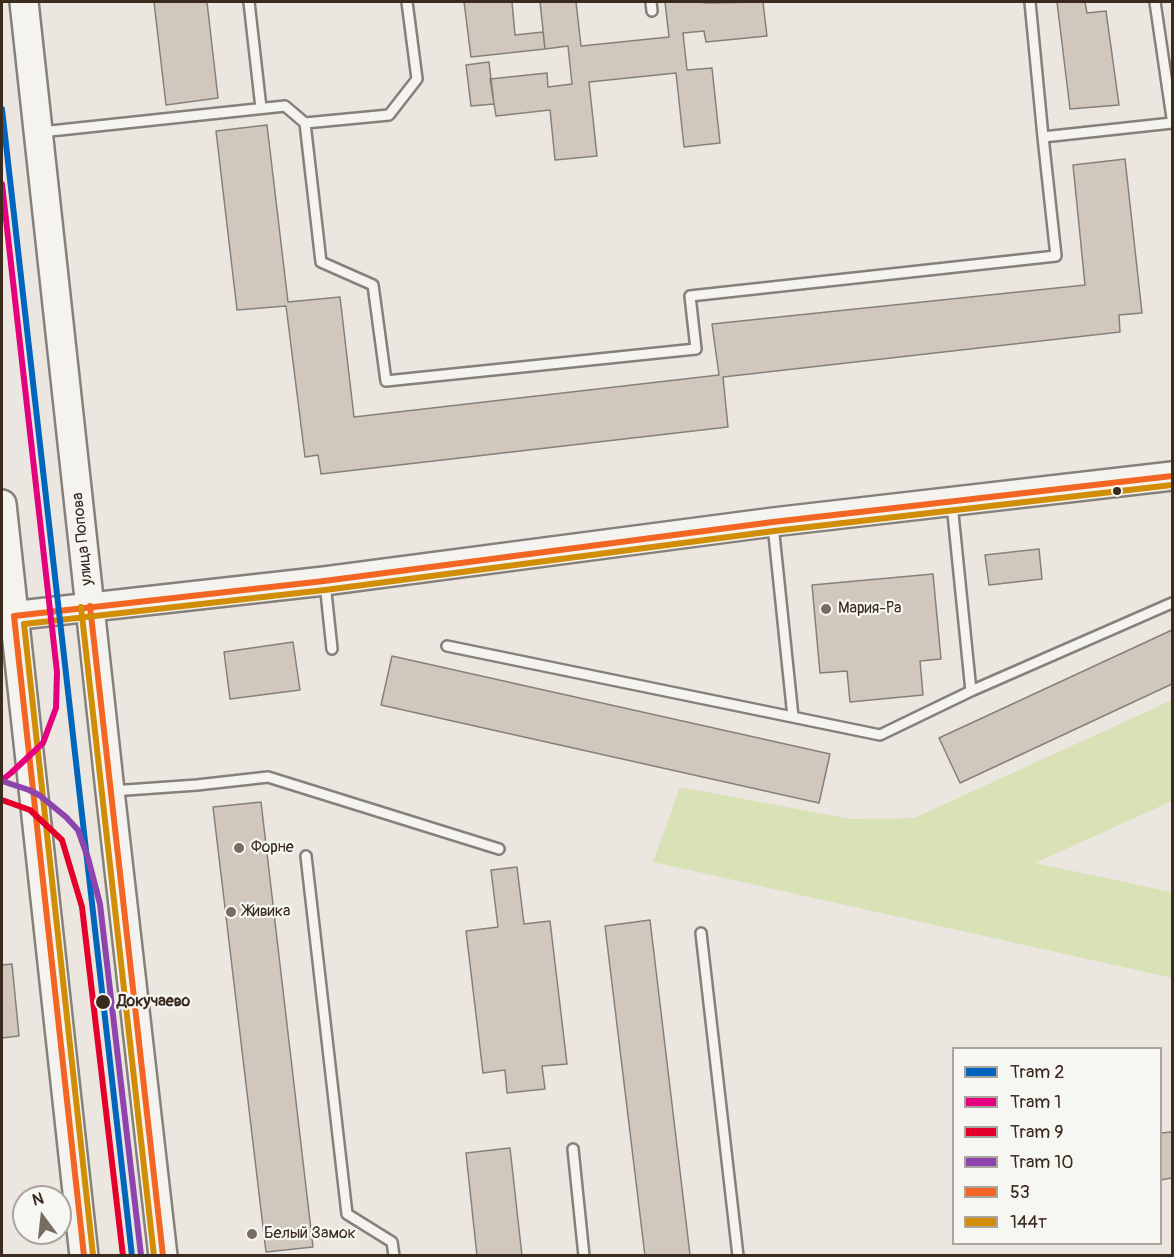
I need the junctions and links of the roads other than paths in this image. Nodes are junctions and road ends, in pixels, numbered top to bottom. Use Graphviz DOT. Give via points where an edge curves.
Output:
graph roads {
  1 [pos="24,2"];
  2 [pos="249,2"];
  3 [pos="407,2"];
  4 [pos="1030,2"];
  5 [pos="1155,2"];
  6 [pos="261,108"];
  7 [pos="1173,118"];
  8 [pos="305,123"];
  9 [pos="1173,123"];
  10 [pos="39,132"];
  11 [pos="1043,137"];
  12 [pos="1173,476"];
  13 [pos="952,502"];
  14 [pos="2,504"];
  15 [pos="773,522"];
  16 [pos="324,581"];
  17 [pos="1173,603"];
  18 [pos="90,606"];
  19 [pos="8,616"];
  20 [pos="447,646"];
  21 [pos="332,649"];
  22 [pos="971,691"];
  23 [pos="793,717"];
  24 [pos="110,791"];
  25 [pos="499,849"];
  26 [pos="306,856"];
  27 [pos="701,933"];
  28 [pos="573,1149"];
  29 [pos="84,1256"];
  30 [pos="163,1256"];
  31 [pos="394,1256"];
  32 [pos="584,1256"];
  33 [pos="738,1256"];
  1 -- 10 [label="main road, улица Попова"];
  2 -- 6 [label="lane"];
  3 -- 8 [label="lane" via="417,79 389,115"];
  4 -- 11 [label="lane"];
  5 -- 7 [label="lane"];
  6 -- 8 [label="lane" via="285,106"];
  6 -- 10 [label="lane"];
  8 -- 11 [label="lane" via="321,262 373,285 386,381 696,349 690,296 1056,256"];
  9 -- 11 [label="lane"];
  10 -- 18 [label="main road, улица Попова"];
  12 -- 13 [label="main road"];
  13 -- 15 [label="main road"];
  13 -- 22 [label="lane"];
  14 -- 19 [label="main road"];
  15 -- 16 [label="main road"];
  15 -- 23 [label="lane"];
  16 -- 18 [label="main road"];
  16 -- 21 [label="lane"];
  17 -- 22 [label="lane"];
  18 -- 19 [label="main road"];
  18 -- 24 [label="main road, улица Попова"];
  19 -- 29 [label="main road"];
  20 -- 23 [label="lane"];
  22 -- 23 [label="lane" via="880,735"];
  24 -- 25 [label="lane" via="268,777"];
  24 -- 30 [label="main road, улица Попова"];
  26 -- 31 [label="lane" via="347,1215 392,1242"];
  27 -- 33 [label="lane"];
  28 -- 32 [label="lane"];
}
